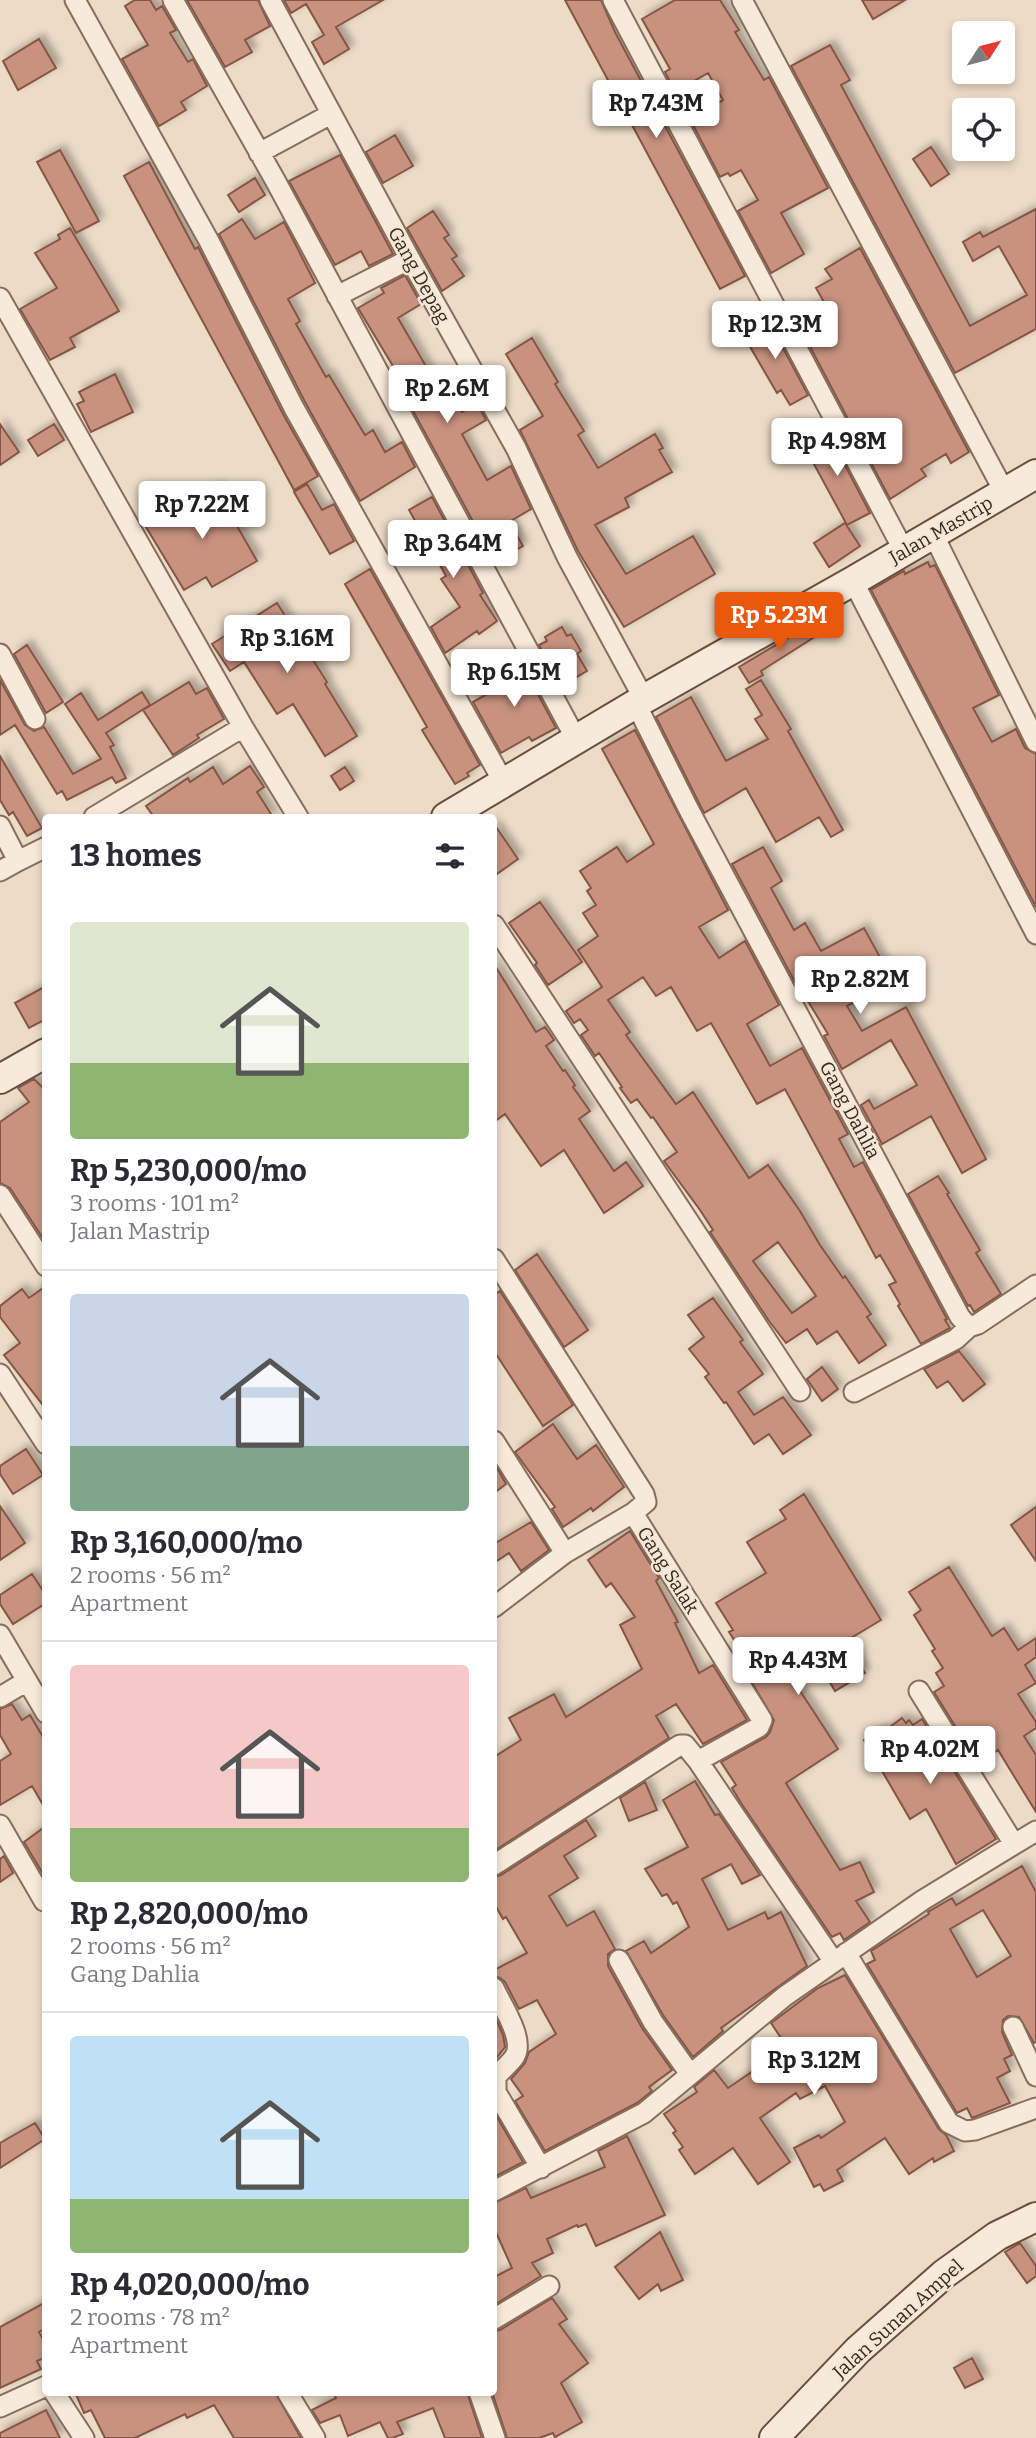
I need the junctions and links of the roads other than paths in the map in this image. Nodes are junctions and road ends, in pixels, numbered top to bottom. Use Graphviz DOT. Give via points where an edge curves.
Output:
graph roads {
  1 [pos="75,0"];
  2 [pos="173,0"];
  3 [pos="270,0"];
  4 [pos="612,0"];
  5 [pos="742,0"];
  6 [pos="331,114"];
  7 [pos="259,153"];
  8 [pos="410,259"];
  9 [pos="337,296"];
  10 [pos="0,298"];
  11 [pos="1036,474"];
  12 [pos="1004,493"];
  13 [pos="933,534"];
  14 [pos="904,551"];
  15 [pos="853,582"];
  16 [pos="0,654"];
  17 [pos="640,702"];
  18 [pos="35,719"];
  19 [pos="243,727"];
  20 [pos="576,739"];
  21 [pos="1036,741"];
  22 [pos="505,783"];
  23 [pos="99,814"];
  24 [pos="296,814"];
  25 [pos="451,814"];
  26 [pos="0,825"];
  27 [pos="42,849"];
  28 [pos="18,861"];
  29 [pos="0,872"];
  30 [pos="497,930"];
  31 [pos="1036,934"];
  32 [pos="42,1055"];
  33 [pos="0,1079"];
  34 [pos="0,1195"];
  35 [pos="42,1260"];
  36 [pos="497,1264"];
  37 [pos="1036,1285"];
  38 [pos="969,1327"];
  39 [pos="0,1374"];
  40 [pos="800,1391"];
  41 [pos="854,1392"];
  42 [pos="42,1438"];
  43 [pos="497,1446"];
  44 [pos="632,1513"];
  45 [pos="565,1553"];
  46 [pos="497,1604"];
  47 [pos="0,1635"];
  48 [pos="27,1681"];
  49 [pos="919,1691"];
  50 [pos="0,1697"];
  51 [pos="42,1706"];
  52 [pos="698,1761"];
  53 [pos="0,1825"];
  54 [pos="1036,1831"];
  55 [pos="1014,1844"];
  56 [pos="497,1863"];
  57 [pos="42,1898"];
  58 [pos="840,1957"];
  59 [pos="619,1960"];
  60 [pos="497,1994"];
  61 [pos="1013,2027"];
  62 [pos="690,2074"];
  63 [pos="497,2076"];
  64 [pos="1036,2076"];
  65 [pos="497,2094"];
  66 [pos="1036,2108"];
  67 [pos="541,2168"];
  68 [pos="497,2190"];
  69 [pos="1036,2217"];
  70 [pos="549,2286"];
  71 [pos="497,2317"];
  72 [pos="42,2388"];
  73 [pos="57,2396"];
  74 [pos="289,2396"];
  75 [pos="480,2396"];
  76 [pos="0,2407"];
  77 [pos="84,2438"];
  78 [pos="315,2438"];
  79 [pos="495,2438"];
  80 [pos="774,2438"];
  1 -- 22 [label="street" via="209,241 295,408"];
  2 -- 7 [label="street"];
  3 -- 6 [label="street, Gang Depag"];
  4 -- 14 [label="street"];
  5 -- 12 [label="street"];
  6 -- 7 [label="street"];
  6 -- 8 [label="street, Gang Depag"];
  7 -- 9 [label="street"];
  8 -- 9 [label="street"];
  8 -- 17 [label="street, Gang Depag" via="516,447"];
  9 -- 20 [label="street"];
  10 -- 19 [label="street"];
  11 -- 12 [label="main road, Jalan Mastrip"];
  12 -- 13 [label="main road, Jalan Mastrip"];
  13 -- 14 [label="main road, Jalan Mastrip"];
  13 -- 21 [label="street"];
  14 -- 15 [label="main road, Jalan Mastrip"];
  15 -- 17 [label="main road, Jalan Mastrip"];
  15 -- 31 [label="street"];
  16 -- 18 [label="street"];
  17 -- 20 [label="main road, Jalan Mastrip"];
  17 -- 38 [label="street, Gang Dahlia" via="690,810"];
  19 -- 23 [label="street"];
  19 -- 24 [label="street"];
  20 -- 22 [label="main road, Jalan Mastrip"];
  22 -- 25 [label="main road, Jalan Mastrip"];
  26 -- 28 [label="street"];
  27 -- 28 [label="street"];
  28 -- 29 [label="street"];
  30 -- 40 [label="street"];
  32 -- 33 [label="main road"];
  34 -- 35 [label="street"];
  36 -- 44 [label="street, Gang Salak" via="643,1494 646,1502"];
  37 -- 38 [label="street"];
  38 -- 41 [label="street" via="956,1339"];
  39 -- 42 [label="street"];
  43 -- 45 [label="street"];
  44 -- 45 [label="street"];
  44 -- 52 [label="street, Gang Salak" via="762,1720 759,1727"];
  45 -- 46 [label="street"];
  47 -- 48 [label="street"];
  48 -- 50 [label="street"];
  48 -- 51 [label="street"];
  49 -- 55 [label="street"];
  52 -- 56 [label="street" via="680,1745"];
  52 -- 58 [label="street"];
  53 -- 57 [label="street"];
  54 -- 55 [label="street"];
  55 -- 58 [label="street"];
  58 -- 62 [label="street"];
  58 -- 66 [label="street" via="949,2123 965,2131 975,2130"];
  59 -- 62 [label="street" via="653,2022"];
  60 -- 63 [label="street" via="514,2029 517,2049"];
  61 -- 64 [label="street"];
  62 -- 67 [label="street" via="644,2113"];
  65 -- 67 [label="street"];
  67 -- 68 [label="street"];
  69 -- 80 [label="main road, Jalan Sunan Ampel" via="997,2236 944,2274 858,2350"];
  70 -- 71 [label="street"];
  72 -- 76 [label="street"];
  73 -- 77 [label="street"];
  74 -- 78 [label="street"];
  75 -- 79 [label="street"];
}
